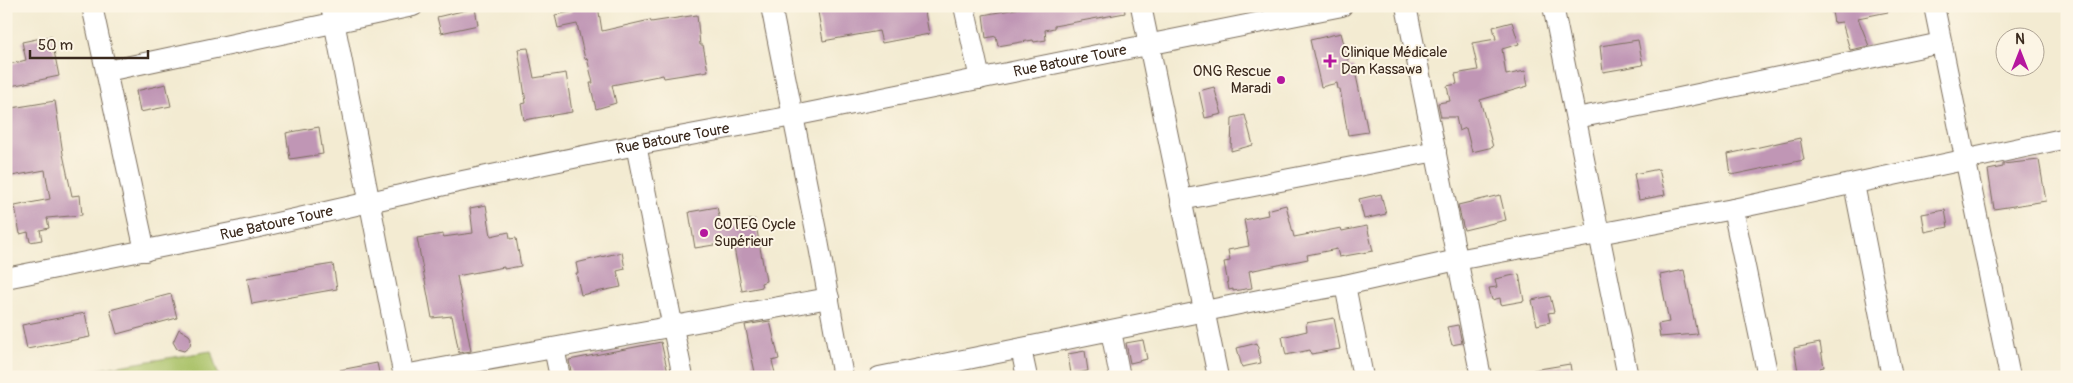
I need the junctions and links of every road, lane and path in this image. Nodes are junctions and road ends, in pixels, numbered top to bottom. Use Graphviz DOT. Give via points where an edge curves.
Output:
graph roads {
  1 [pos="92,6"];
  2 [pos="413,6"];
  3 [pos="770,6"];
  4 [pos="964,6"];
  5 [pos="1141,6"];
  6 [pos="1342,6"];
  7 [pos="1406,6"];
  8 [pos="1553,6"];
  9 [pos="1934,6"];
  10 [pos="333,15"];
  11 [pos="1941,43"];
  12 [pos="1148,45"];
  13 [pos="107,71"];
  14 [pos="980,79"];
  15 [pos="793,116"];
  16 [pos="1576,118"];
  17 [pos="2067,138"];
  18 [pos="636,145"];
  19 [pos="1436,151"];
  20 [pos="1966,161"];
  21 [pos="1854,184"];
  22 [pos="1181,200"];
  23 [pos="370,202"];
  24 [pos="1733,209"];
  25 [pos="1599,233"];
  26 [pos="145,251"];
  27 [pos="1457,260"];
  28 [pos="6,278"];
  29 [pos="1345,285"];
  30 [pos="829,298"];
  31 [pos="1204,313"];
  32 [pos="673,326"];
  33 [pos="1111,331"];
  34 [pos="554,348"];
  35 [pos="1021,349"];
  36 [pos="931,372"];
  37 [pos="404,376"];
  38 [pos="560,377"];
  39 [pos="683,377"];
  40 [pos="843,377"];
  41 [pos="879,377"];
  42 [pos="1027,377"];
  43 [pos="1120,377"];
  44 [pos="1218,377"];
  45 [pos="1363,377"];
  46 [pos="1481,377"];
  47 [pos="1628,377"];
  48 [pos="1768,377"];
  49 [pos="1892,377"];
  50 [pos="2010,377"];
  1 -- 13 [label="street"];
  2 -- 10 [label="street"];
  3 -- 15 [label="street"];
  4 -- 14 [label="street"];
  5 -- 12 [label="street"];
  6 -- 12 [label="street, Rue Batoure Toure"];
  7 -- 19 [label="street"];
  8 -- 16 [label="street"];
  9 -- 11 [label="street"];
  10 -- 13 [label="street"];
  10 -- 23 [label="street"];
  11 -- 16 [label="street"];
  11 -- 20 [label="street"];
  12 -- 14 [label="street, Rue Batoure Toure"];
  12 -- 22 [label="street"];
  13 -- 26 [label="street"];
  14 -- 15 [label="street, Rue Batoure Toure"];
  15 -- 18 [label="street, Rue Batoure Toure"];
  15 -- 30 [label="street"];
  16 -- 25 [label="street"];
  17 -- 20 [label="street"];
  18 -- 23 [label="street, Rue Batoure Toure"];
  18 -- 32 [label="street"];
  19 -- 22 [label="street"];
  19 -- 27 [label="street"];
  20 -- 21 [label="street"];
  20 -- 50 [label="street"];
  21 -- 24 [label="street"];
  21 -- 49 [label="street"];
  22 -- 31 [label="street"];
  23 -- 26 [label="street, Rue Batoure Toure"];
  23 -- 37 [label="street"];
  24 -- 25 [label="street"];
  24 -- 48 [label="street"];
  25 -- 27 [label="street"];
  25 -- 47 [label="street"];
  26 -- 28 [label="street, Rue Batoure Toure"];
  27 -- 29 [label="street"];
  27 -- 46 [label="street"];
  29 -- 31 [label="street"];
  29 -- 45 [label="street"];
  30 -- 32 [label="street"];
  30 -- 40 [label="street"];
  31 -- 33 [label="street"];
  31 -- 44 [label="street"];
  32 -- 34 [label="street"];
  32 -- 39 [label="street"];
  33 -- 35 [label="street"];
  33 -- 43 [label="street"];
  34 -- 37 [label="street"];
  34 -- 38 [label="street"];
  35 -- 36 [label="street"];
  35 -- 42 [label="street"];
  36 -- 41 [label="street"];
}
